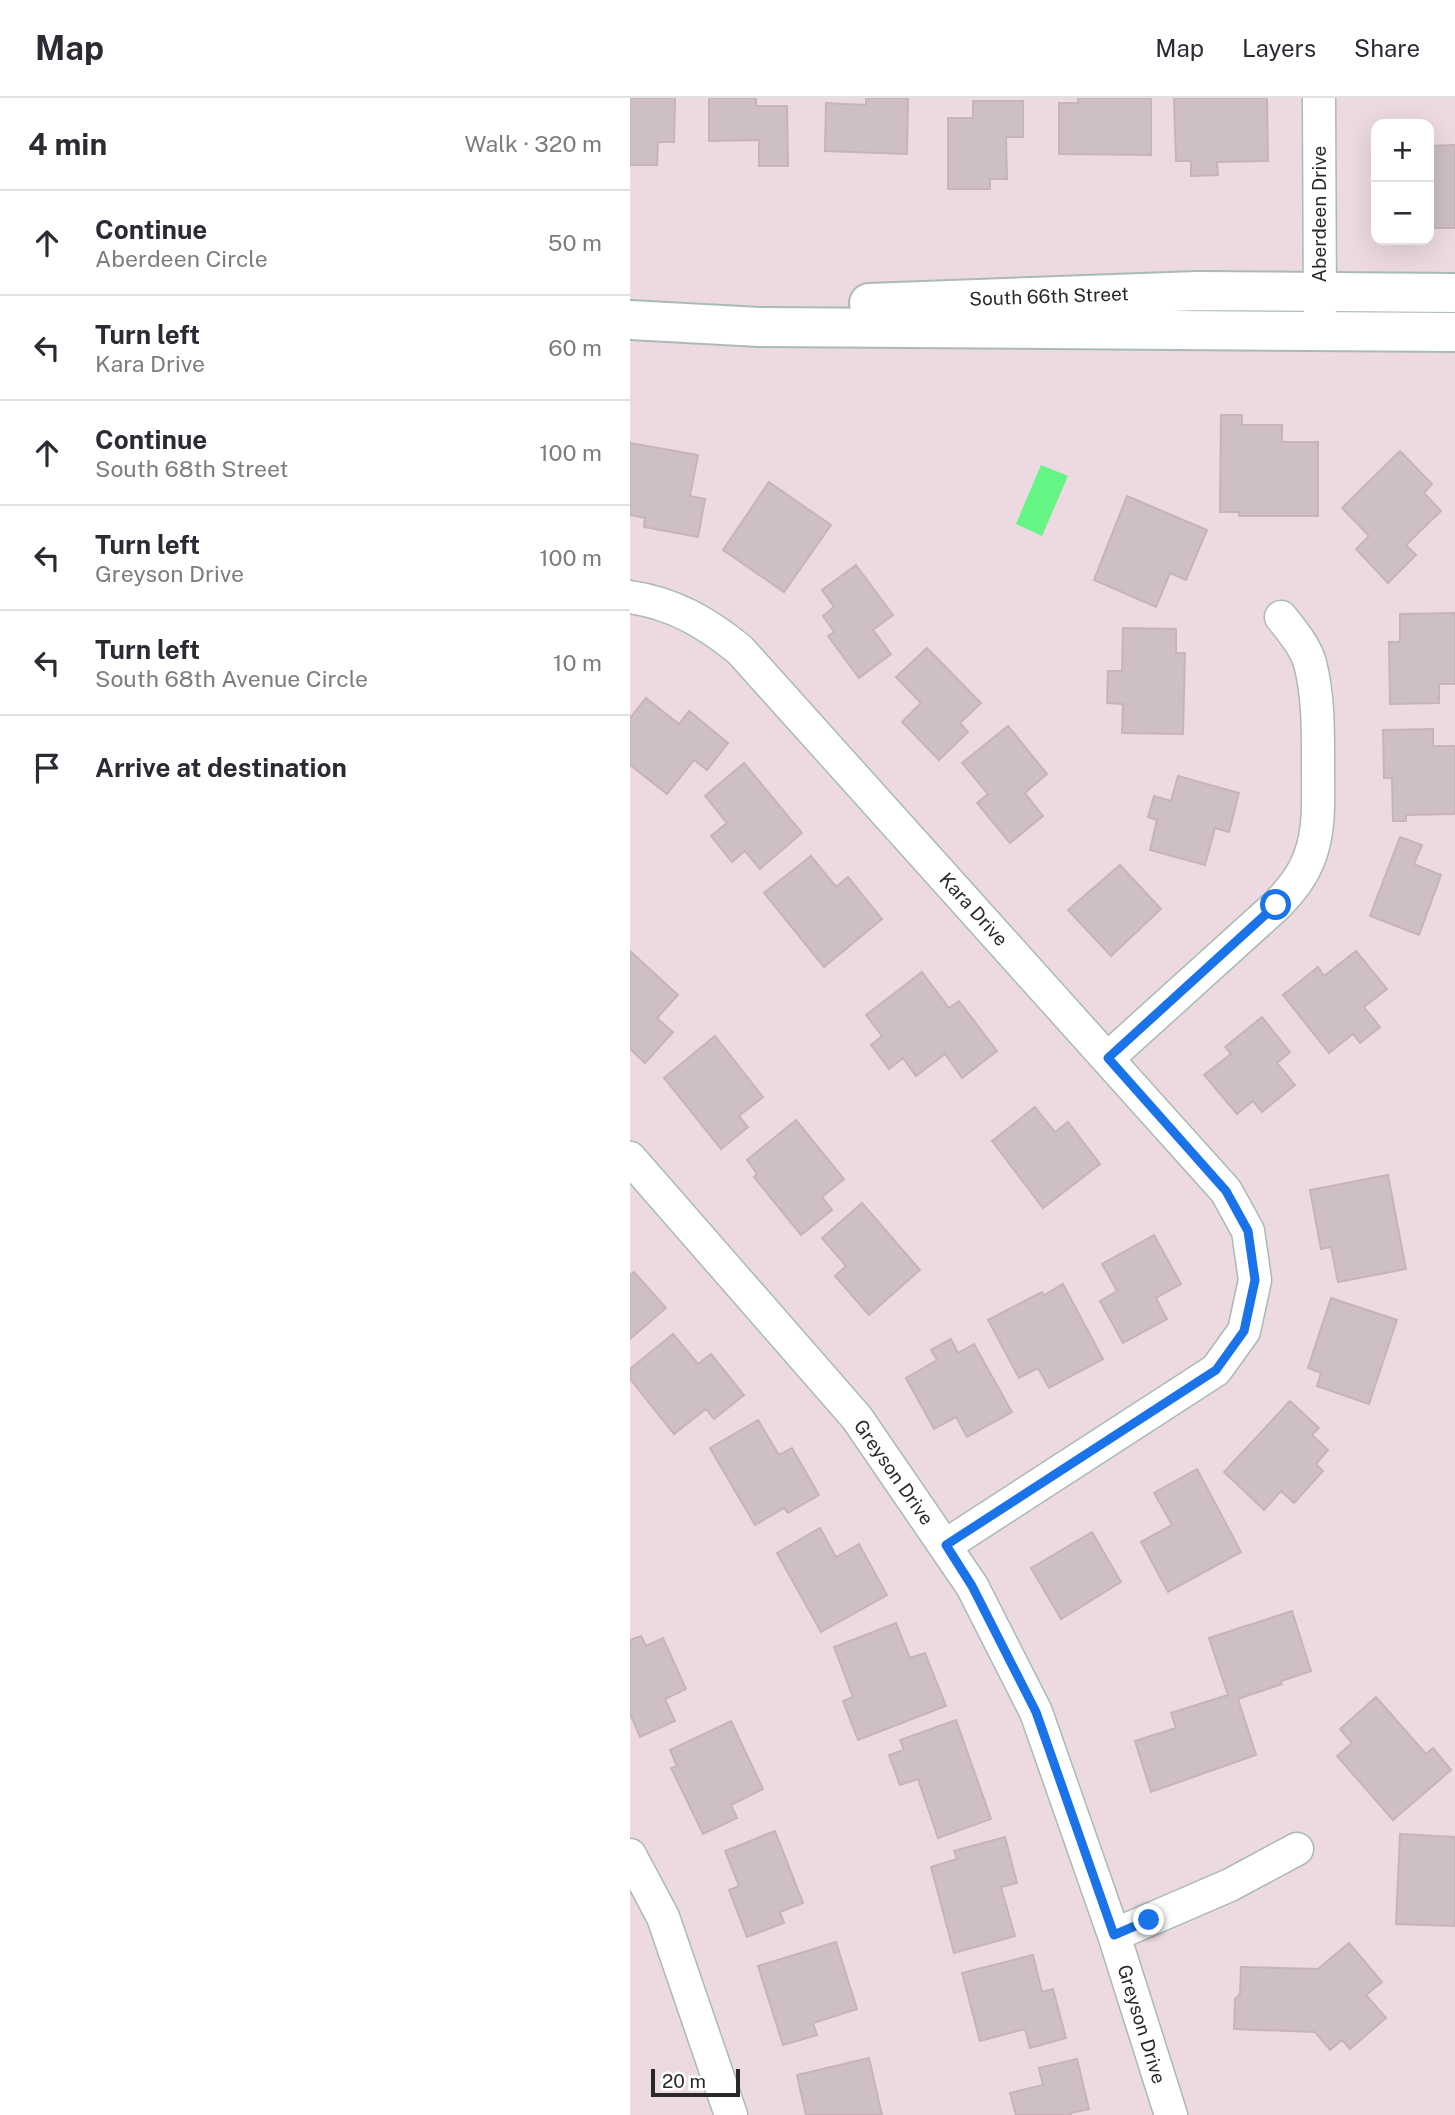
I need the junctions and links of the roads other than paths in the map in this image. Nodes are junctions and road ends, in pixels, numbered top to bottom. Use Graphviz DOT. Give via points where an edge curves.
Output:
graph roads {
  1 [pos="1320,98"];
  2 [pos="1320,292"];
  3 [pos="1455,293"];
  4 [pos="637,320"];
  5 [pos="1321,331"];
  6 [pos="1455,331"];
  7 [pos="630,597"];
  8 [pos="1282,617"];
  9 [pos="1108,1058"];
  10 [pos="630,1158"];
  11 [pos="946,1545"];
  12 [pos="1297,1849"];
  13 [pos="630,1855"];
  14 [pos="1114,1935"];
  15 [pos="731,2115"];
  16 [pos="1171,2115"];
  1 -- 2 [label="street, Aberdeen Drive"];
  2 -- 3 [label="street, South 66th Street"];
  2 -- 4 [label="street, South 66th Street" via="1001,297"];
  2 -- 5 [label="street, Aberdeen Drive"];
  4 -- 5 [label="street, South 66th Street" via="759,327"];
  5 -- 6 [label="street, South 66th Street"];
  7 -- 9 [label="street, Kara Drive" via="689,615 740,650"];
  8 -- 9 [label="street" via="1309,661 1318,707 1317,836 1310,859 1298,883 1276,905"];
  9 -- 11 [label="street, Kara Drive" via="1226,1191 1248,1231 1255,1280 1244,1331 1216,1370"];
  10 -- 11 [label="street, Greyson Drive" via="857,1418"];
  11 -- 14 [label="street, Greyson Drive" via="1036,1712"];
  12 -- 14 [label="street" via="1230,1885"];
  13 -- 15 [label="street" via="663,1917"];
  14 -- 16 [label="street, Greyson Drive"];
}
